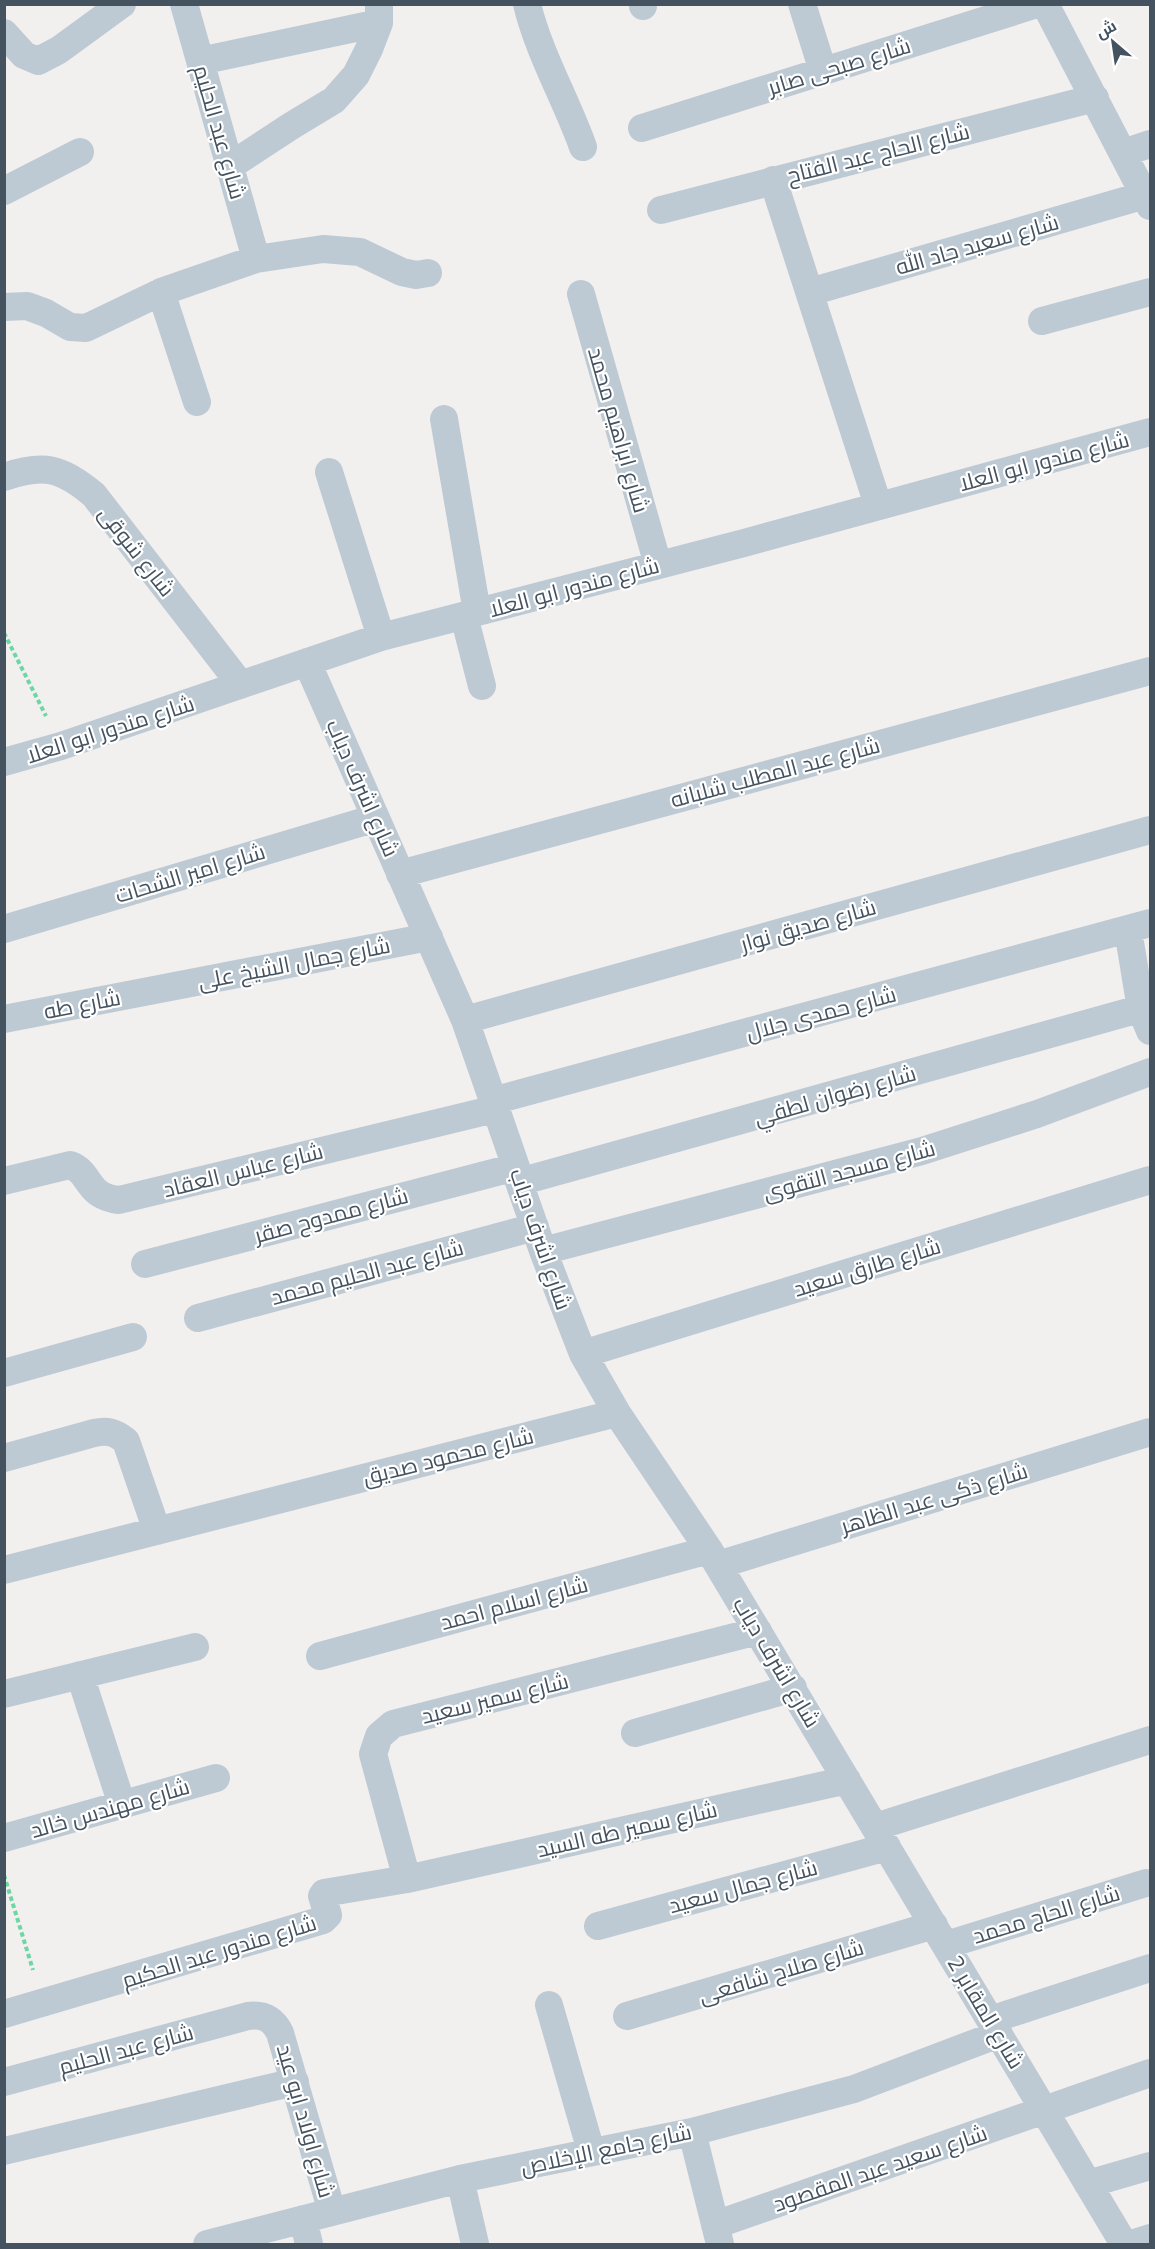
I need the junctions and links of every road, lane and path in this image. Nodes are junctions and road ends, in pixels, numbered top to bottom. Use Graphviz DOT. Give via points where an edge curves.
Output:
graph roads {
  1 [pos="122,4"];
  2 [pos="184,4"];
  3 [pos="527,4"];
  4 [pos="802,4"];
  5 [pos="1037,4"];
  6 [pos="1045,4"];
  7 [pos="379,14"];
  8 [pos="4,33"];
  9 [pos="200,61"];
  10 [pos="823,71"];
  11 [pos="1095,98"];
  12 [pos="642,128"];
  13 [pos="1150,144"];
  14 [pos="583,147"];
  15 [pos="80,152"];
  16 [pos="1123,153"];
  17 [pos="230,166"];
  18 [pos="773,180"];
  19 [pos="4,192"];
  20 [pos="1148,201"];
  21 [pos="661,210"];
  22 [pos="256,259"];
  23 [pos="428,273"];
  24 [pos="161,292"];
  25 [pos="810,292"];
  26 [pos="1150,292"];
  27 [pos="581,294"];
  28 [pos="4,307"];
  29 [pos="1042,321"];
  30 [pos="197,402"];
  31 [pos="444,419"];
  32 [pos="1150,432"];
  33 [pos="329,472"];
  34 [pos="4,477"];
  35 [pos="878,506"];
  36 [pos="658,565"];
  37 [pos="470,614"];
  38 [pos="4,633"];
  39 [pos="381,637"];
  40 [pos="307,662"];
  41 [pos="1150,671"];
  42 [pos="241,685"];
  43 [pos="482,686"];
  44 [pos="61,746"];
  45 [pos="4,762"];
  46 [pos="376,818"];
  47 [pos="1150,830"];
  48 [pos="400,873"];
  49 [pos="1139,927"];
  50 [pos="4,928"];
  51 [pos="429,937"];
  52 [pos="159,989"];
  53 [pos="1147,1015"];
  54 [pos="4,1019"];
  55 [pos="465,1020"];
  56 [pos="1150,1072"];
  57 [pos="494,1105"];
  58 [pos="518,1175"];
  59 [pos="1150,1180"];
  60 [pos="4,1181"];
  61 [pos="539,1239"];
  62 [pos="145,1264"];
  63 [pos="198,1318"];
  64 [pos="133,1336"];
  65 [pos="583,1354"];
  66 [pos="4,1373"];
  67 [pos="617,1413"];
  68 [pos="1150,1432"];
  69 [pos="4,1458"];
  70 [pos="157,1531"];
  71 [pos="714,1557"];
  72 [pos="4,1570"];
  73 [pos="758,1631"];
  74 [pos="195,1647"];
  75 [pos="320,1656"];
  76 [pos="80,1676"];
  77 [pos="793,1688"];
  78 [pos="4,1694"];
  79 [pos="635,1732"];
  80 [pos="1150,1740"];
  81 [pos="216,1778"];
  82 [pos="847,1780"];
  83 [pos="122,1805"];
  84 [pos="881,1837"];
  85 [pos="4,1838"];
  86 [pos="407,1879"];
  87 [pos="1146,1883"];
  88 [pos="598,1926"];
  89 [pos="940,1935"];
  90 [pos="1150,1968"];
  91 [pos="549,2005"];
  92 [pos="4,2014"];
  93 [pos="249,2016"];
  94 [pos="627,2016"];
  95 [pos="995,2027"];
  96 [pos="1150,2073"];
  97 [pos="4,2082"];
  98 [pos="295,2082"];
  99 [pos="1044,2110"];
  100 [pos="692,2132"];
  101 [pos="4,2151"];
  102 [pos="591,2151"];
  103 [pos="1150,2166"];
  104 [pos="460,2179"];
  105 [pos="1088,2184"];
  106 [pos="332,2212"];
  107 [pos="306,2232"];
  108 [pos="718,2235"];
  109 [pos="1150,2238"];
  110 [pos="207,2244"];
  111 [pos="475,2244"];
  112 [pos="1124,2244"];
  113 [pos="1131,2244"];
  1 -- 8 [label="street" via="59,51 38,61 24,55"];
  2 -- 9 [label="street, شارع عبد الحليم"];
  3 -- 14 [label="street" via="532,25"];
  4 -- 10 [label="street"];
  5 -- 10 [label="street, شارع صبحى صابر"];
  6 -- 11 [label="street"];
  7 -- 9 [label="street"];
  7 -- 17 [label="street" via="356,75 334,100"];
  9 -- 17 [label="street, شارع عبد الحليم"];
  10 -- 12 [label="street, شارع صبحى صابر"];
  11 -- 16 [label="street"];
  11 -- 18 [label="street, شارع الحاج عبد الفتاح"];
  13 -- 16 [label="street"];
  15 -- 19 [label="street"];
  16 -- 20 [label="street"];
  17 -- 22 [label="street, شارع عبد الحليم"];
  18 -- 21 [label="street, شارع الحاج عبد الفتاح"];
  18 -- 25 [label="street"];
  20 -- 25 [label="street, شارع سعيد جاد الله"];
  22 -- 23 [label="street" via="342,250 360,252 402,272"];
  22 -- 24 [label="street"];
  24 -- 28 [label="street" via="86,328 70,327 27,306"];
  24 -- 30 [label="street"];
  25 -- 35 [label="street"];
  26 -- 29 [label="street"];
  27 -- 36 [label="street, شارع ابراهيم محمد"];
  31 -- 37 [label="street"];
  32 -- 35 [label="street, شارع مندور ابو العلا"];
  33 -- 39 [label="street"];
  34 -- 42 [label="street, شارع شوقى" via="27,469 52,470 75,479 94,495"];
  35 -- 36 [label="street, شارع مندور ابو العلا"];
  36 -- 37 [label="street, شارع مندور ابو العلا"];
  37 -- 39 [label="street, شارع مندور ابو العلا"];
  37 -- 43 [label="street"];
  38 -- 44 [label="path"];
  39 -- 40 [label="street, شارع مندور ابو العلا"];
  40 -- 42 [label="street, شارع مندور ابو العلا"];
  40 -- 46 [label="street, شارع اشرف دياب"];
  41 -- 48 [label="street, شارع عبد المطلب شلبانه"];
  42 -- 44 [label="street, شارع مندور ابو العلا"];
  44 -- 45 [label="street, شارع مندور ابو العلا"];
  46 -- 48 [label="street, شارع اشرف دياب"];
  46 -- 50 [label="street, شارع امير الشحات"];
  47 -- 55 [label="street, شارع صديق نوار"];
  48 -- 51 [label="street, شارع اشرف دياب"];
  49 -- 53 [label="street"];
  49 -- 57 [label="street, شارع حمدى جلال"];
  51 -- 52 [label="street, شارع جمال الشيخ على"];
  51 -- 55 [label="street, شارع اشرف دياب"];
  52 -- 54 [label="street, شارع طه"];
  53 -- 58 [label="street, شارع رضوان لطفي"];
  55 -- 57 [label="street, شارع اشرف دياب"];
  56 -- 61 [label="street, شارع مسجد التقوى" via="922,1151"];
  57 -- 58 [label="street, شارع اشرف دياب"];
  57 -- 60 [label="street, شارع عباس العقاد" via="119,1200 106,1199 79,1169 70,1165"];
  58 -- 61 [label="street, شارع اشرف دياب"];
  58 -- 62 [label="street, شارع ممدوح صقر"];
  59 -- 65 [label="street, شارع طارق سعيد"];
  61 -- 63 [label="street, شارع عبد الحليم محمد"];
  61 -- 65 [label="street, شارع اشرف دياب"];
  64 -- 66 [label="street"];
  65 -- 67 [label="street, شارع اشرف دياب"];
  67 -- 70 [label="street, شارع محمود صديق"];
  67 -- 71 [label="street, شارع اشرف دياب"];
  68 -- 71 [label="street, شارع ذكى عبد الظاهر"];
  69 -- 70 [label="street" via="94,1433 117,1434 126,1441"];
  70 -- 72 [label="street, شارع محمود صديق"];
  71 -- 73 [label="street, شارع اشرف دياب"];
  71 -- 75 [label="street, شارع اسلام احمد"];
  73 -- 77 [label="street, شارع اشرف دياب"];
  73 -- 86 [label="street, شارع سمير سعيد" via="393,1724 379,1736 374,1754"];
  74 -- 76 [label="street"];
  76 -- 78 [label="street"];
  76 -- 83 [label="street"];
  77 -- 79 [label="street"];
  77 -- 82 [label="street, شارع اشرف دياب"];
  80 -- 84 [label="street, شارع جمال سعيد"];
  81 -- 83 [label="street, شارع مهندس خالد"];
  82 -- 84 [label="street, شارع المقابر 2"];
  82 -- 86 [label="street, شارع سمير طه السيد"];
  83 -- 85 [label="street, شارع مهندس خالد"];
  84 -- 88 [label="street, شارع جمال سعيد"];
  84 -- 89 [label="street, شارع المقابر 2"];
  86 -- 92 [label="street, شارع مندور عبد الحكيم" via="324,1893 328,1915 323,1920"];
  87 -- 89 [label="street, شارع الحاج محمد"];
  89 -- 94 [label="street, شارع صلاح شافعى"];
  89 -- 95 [label="street, شارع المقابر 2"];
  90 -- 95 [label="street, شارع جامع الإخلاص"];
  91 -- 102 [label="street"];
  93 -- 97 [label="street, شارع عبد الحليم"];
  93 -- 98 [label="street, شارع اولاد ابو عيد" via="258,2015 276,2024"];
  95 -- 99 [label="street, شارع المقابر 2"];
  95 -- 100 [label="street, شارع جامع الإخلاص" via="854,2089"];
  96 -- 99 [label="street, شارع سعيد عبد المقصود"];
  98 -- 101 [label="street"];
  98 -- 106 [label="street, شارع اولاد ابو عيد"];
  99 -- 105 [label="street, شارع المقابر 2"];
  99 -- 108 [label="street, شارع سعيد عبد المقصود"];
  100 -- 102 [label="street, شارع جامع الإخلاص"];
  100 -- 108 [label="street"];
  102 -- 104 [label="street, شارع جامع الإخلاص"];
  103 -- 105 [label="street"];
  104 -- 106 [label="street, شارع جامع الإخلاص"];
  104 -- 111 [label="street"];
  105 -- 112 [label="street, شارع المقابر 2"];
  106 -- 107 [label="street, شارع جامع الإخلاص"];
  107 -- 110 [label="street, شارع جامع الإخلاص"];
  109 -- 113 [label="street"];
}
